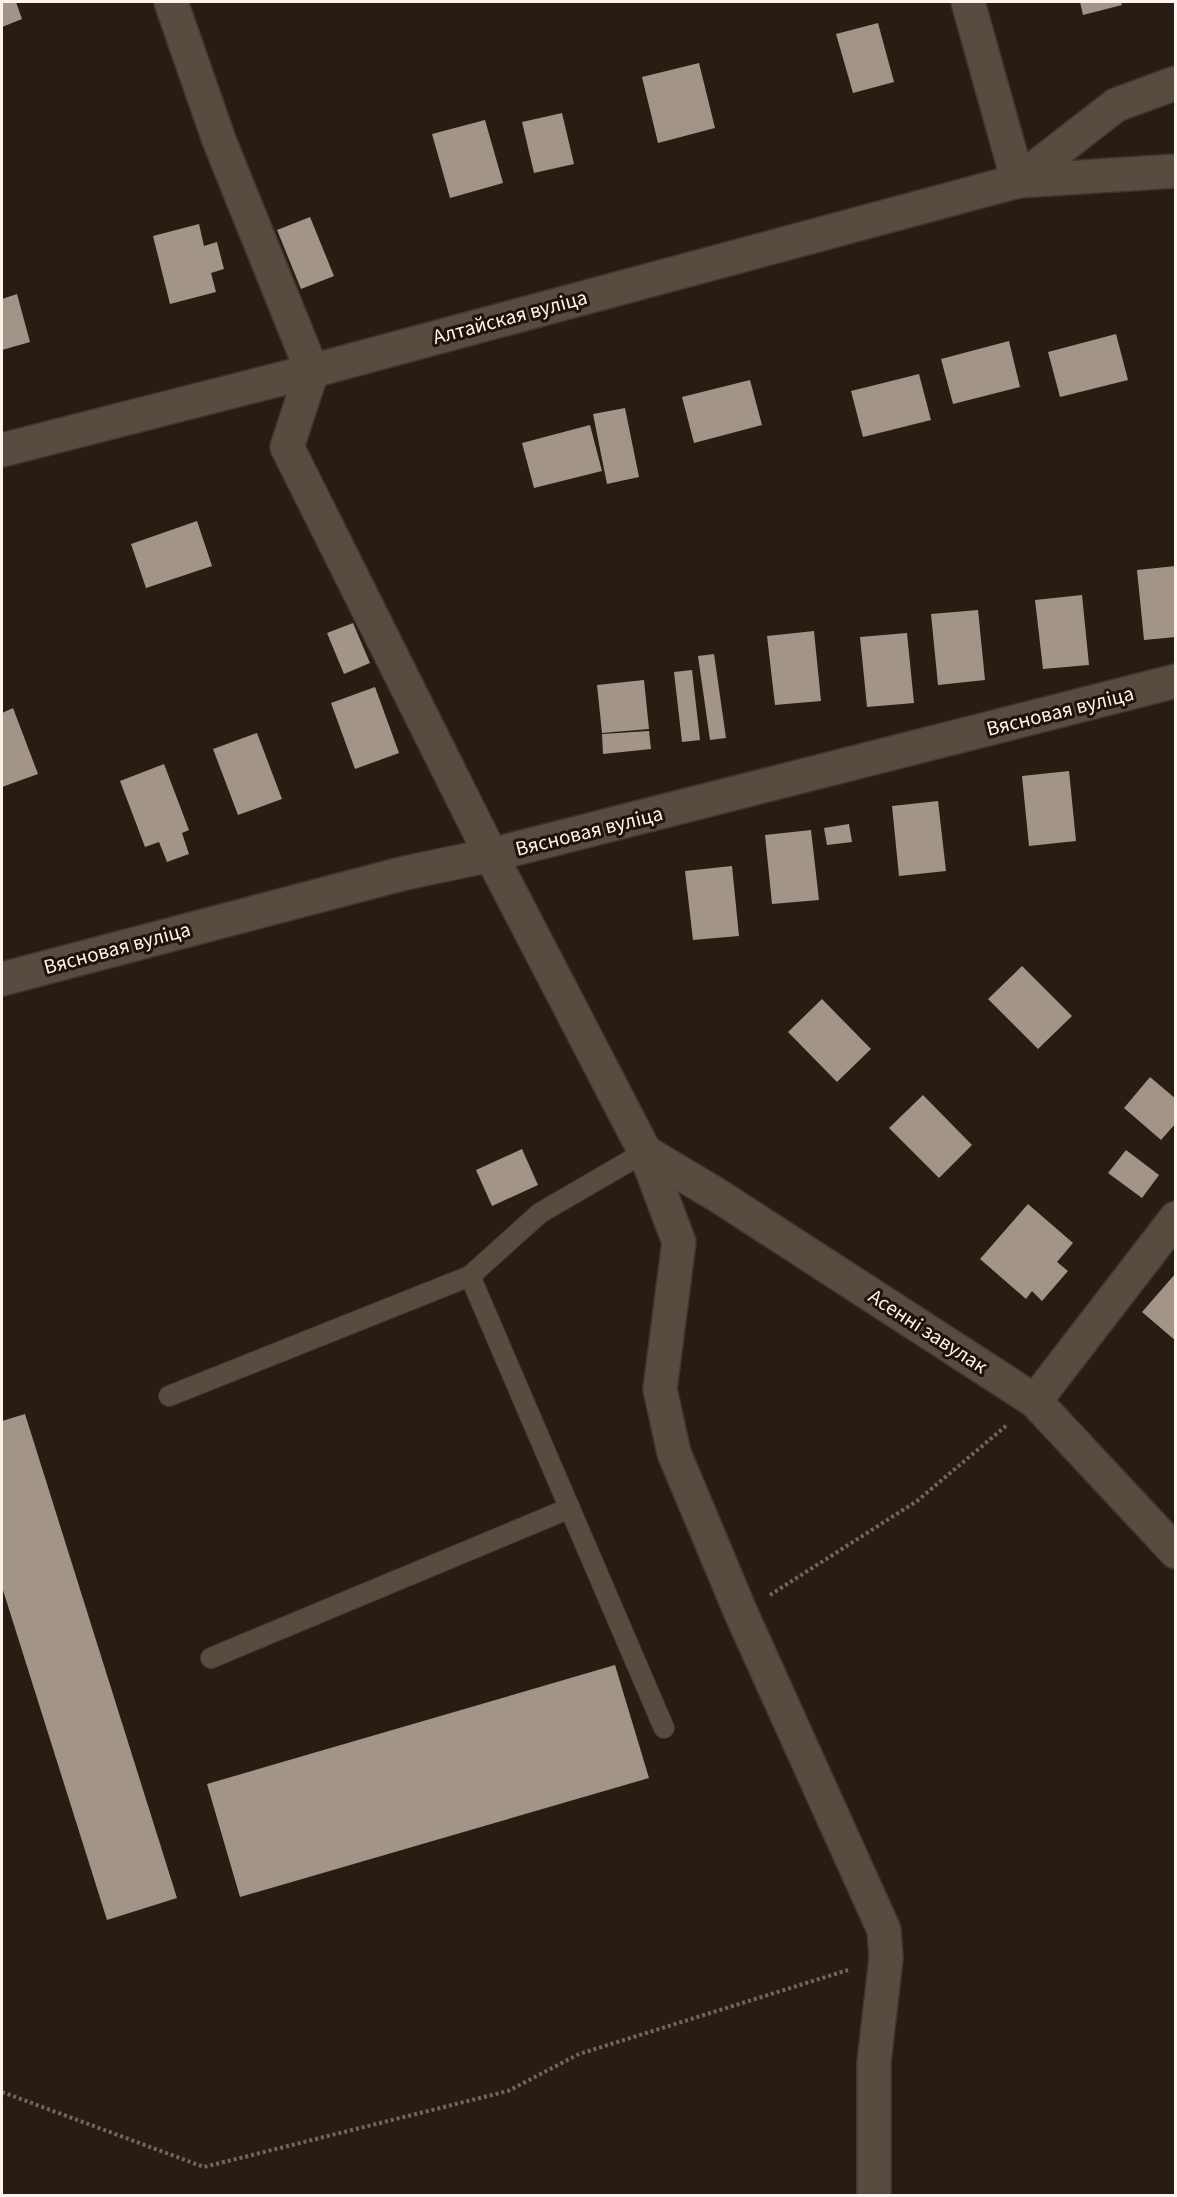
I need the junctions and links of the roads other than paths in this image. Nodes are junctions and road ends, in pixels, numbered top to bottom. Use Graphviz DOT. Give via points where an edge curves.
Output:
graph roads {
  1 [pos="171,2"];
  2 [pos="968,2"];
  3 [pos="1176,83"];
  4 [pos="1176,171"];
  5 [pos="1018,181"];
  6 [pos="312,370"];
  7 [pos="2,450"];
  8 [pos="1176,681"];
  9 [pos="491,855"];
  10 [pos="2,979"];
  11 [pos="645,1152"];
  12 [pos="1176,1218"];
  13 [pos="470,1276"];
  14 [pos="169,1396"];
  15 [pos="1035,1401"];
  16 [pos="570,1508"];
  17 [pos="1176,1552"];
  18 [pos="211,1658"];
  19 [pos="664,1728"];
  20 [pos="874,2196"];
  1 -- 6 [label="street" via="219,140"];
  2 -- 5 [label="street"];
  3 -- 5 [label="street, Алтайская вуліца" via="1116,105"];
  4 -- 5 [label="street, Алтайская вуліца"];
  5 -- 6 [label="street, Алтайская вуліца"];
  6 -- 7 [label="street, Алтайская вуліца"];
  6 -- 9 [label="street" via="287,447"];
  8 -- 9 [label="street, Вясновая вуліца"];
  9 -- 10 [label="street, Вясновая вуліца" via="405,873"];
  9 -- 11 [label="street"];
  11 -- 13 [label="lane" via="540,1213"];
  11 -- 15 [label="street, Асенні завулак"];
  11 -- 20 [label="street" via="679,1242 660,1389 674,1453 741,1613 884,1930 886,1958 874,2062"];
  12 -- 15 [label="street"];
  13 -- 14 [label="lane"];
  13 -- 16 [label="lane"];
  15 -- 17 [label="street, Асенні завулак"];
  16 -- 18 [label="lane"];
  16 -- 19 [label="lane"];
}
